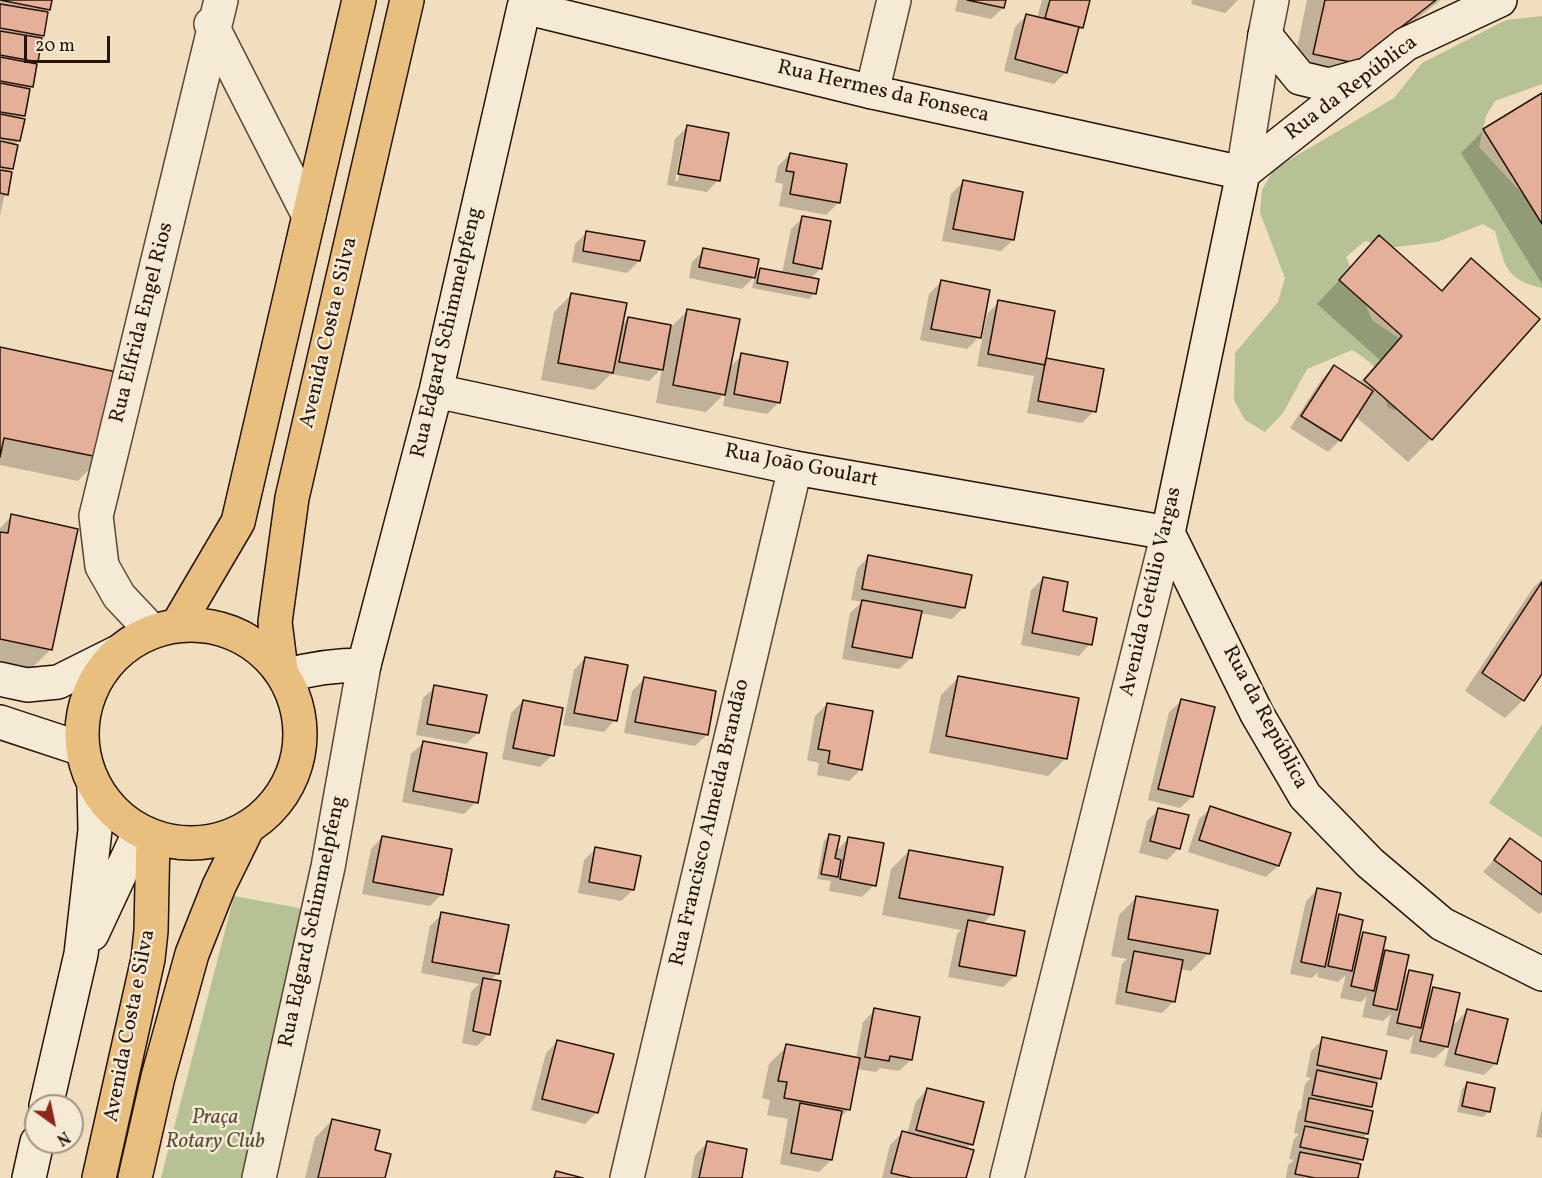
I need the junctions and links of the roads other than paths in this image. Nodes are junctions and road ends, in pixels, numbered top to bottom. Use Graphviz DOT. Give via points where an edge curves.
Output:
graph roads {
  1 [pos="201,0"];
  2 [pos="221,0"];
  3 [pos="359,0"];
  4 [pos="407,0"];
  5 [pos="894,0"];
  6 [pos="1272,0"];
  7 [pos="1500,0"];
  8 [pos="525,3"];
  9 [pos="214,32"];
  10 [pos="1265,35"];
  11 [pos="1365,74"];
  12 [pos="872,92"];
  13 [pos="1243,173"];
  14 [pos="309,216"];
  15 [pos="436,391"];
  16 [pos="795,468"];
  17 [pos="1168,534"];
  18 [pos="165,628"];
  19 [pos="116,653"];
  20 [pos="364,665"];
  21 [pos="283,673"];
  22 [pos="0,679"];
  23 [pos="0,722"];
  24 [pos="82,748"];
  25 [pos="94,787"];
  26 [pos="248,827"];
  27 [pos="147,834"];
  28 [pos="81,954"];
  29 [pos="1542,974"];
  30 [pos="49,1094"];
  31 [pos="34,1154"];
  32 [pos="29,1178"];
  33 [pos="99,1178"];
  34 [pos="135,1178"];
  35 [pos="259,1178"];
  36 [pos="627,1178"];
  37 [pos="1006,1178"];
  1 -- 9 [label="street"];
  2 -- 9 [label="street, Rua Elfrida Engel Rios"];
  3 -- 14 [label="main road, Avenida Costa e Silva"];
  4 -- 21 [label="main road, Avenida Costa e Silva" via="292,498 275,622"];
  5 -- 12 [label="street"];
  6 -- 10 [label="street, Avenida Getúlio Vargas"];
  7 -- 11 [label="street, Rua da República" via="1406,44"];
  8 -- 12 [label="street, Rua Hermes da Fonseca"];
  8 -- 15 [label="street, Rua Edgard Schimmelpfeng"];
  9 -- 14 [label="street"];
  9 -- 18 [label="street, Rua Elfrida Engel Rios" via="96,516 102,566 119,596"];
  10 -- 11 [label="street" via="1300,78 1329,85"];
  10 -- 13 [label="street, Avenida Getúlio Vargas"];
  11 -- 13 [label="street, Rua da República"];
  12 -- 13 [label="street, Rua Hermes da Fonseca"];
  13 -- 17 [label="street, Avenida Getúlio Vargas"];
  14 -- 18 [label="main road, Avenida Costa e Silva" via="238,522"];
  15 -- 16 [label="street, Rua João Goulart"];
  15 -- 20 [label="street, Rua Edgard Schimmelpfeng"];
  16 -- 17 [label="street, Rua João Goulart"];
  16 -- 36 [label="street, Rua Francisco Almeida Brandão"];
  17 -- 29 [label="street, Rua da República" via="1257,714 1305,796 1370,863 1442,924"];
  17 -- 37 [label="street, Avenida Getúlio Vargas"];
  18 -- 19 [label="main road, Avenida Costa e Silva"];
  18 -- 21 [label="main road, Avenida Costa e Silva" via="217,626 253,642"];
  19 -- 22 [label="street" via="58,682 27,685"];
  19 -- 24 [label="main road, Avenida Costa e Silva" via="87,697"];
  20 -- 21 [label="street"];
  20 -- 35 [label="street, Rua Edgard Schimmelpfeng" via="328,867"];
  21 -- 26 [label="main road, Avenida Costa e Silva" via="299,711 300,749 287,785 264,815"];
  23 -- 24 [label="street"];
  24 -- 25 [label="main road, Avenida Costa e Silva"];
  25 -- 27 [label="main road, Avenida Costa e Silva" via="114,812"];
  25 -- 28 [label="street" via="95,830"];
  26 -- 27 [label="main road, Avenida Costa e Silva" via="201,842 177,842"];
  26 -- 34 [label="main road, Avenida Costa e Silva" via="192,954"];
  27 -- 28 [label="street"];
  27 -- 33 [label="main road, Avenida Costa e Silva" via="152,931"];
  28 -- 30 [label="street"];
  31 -- 32 [label="street"];
}
